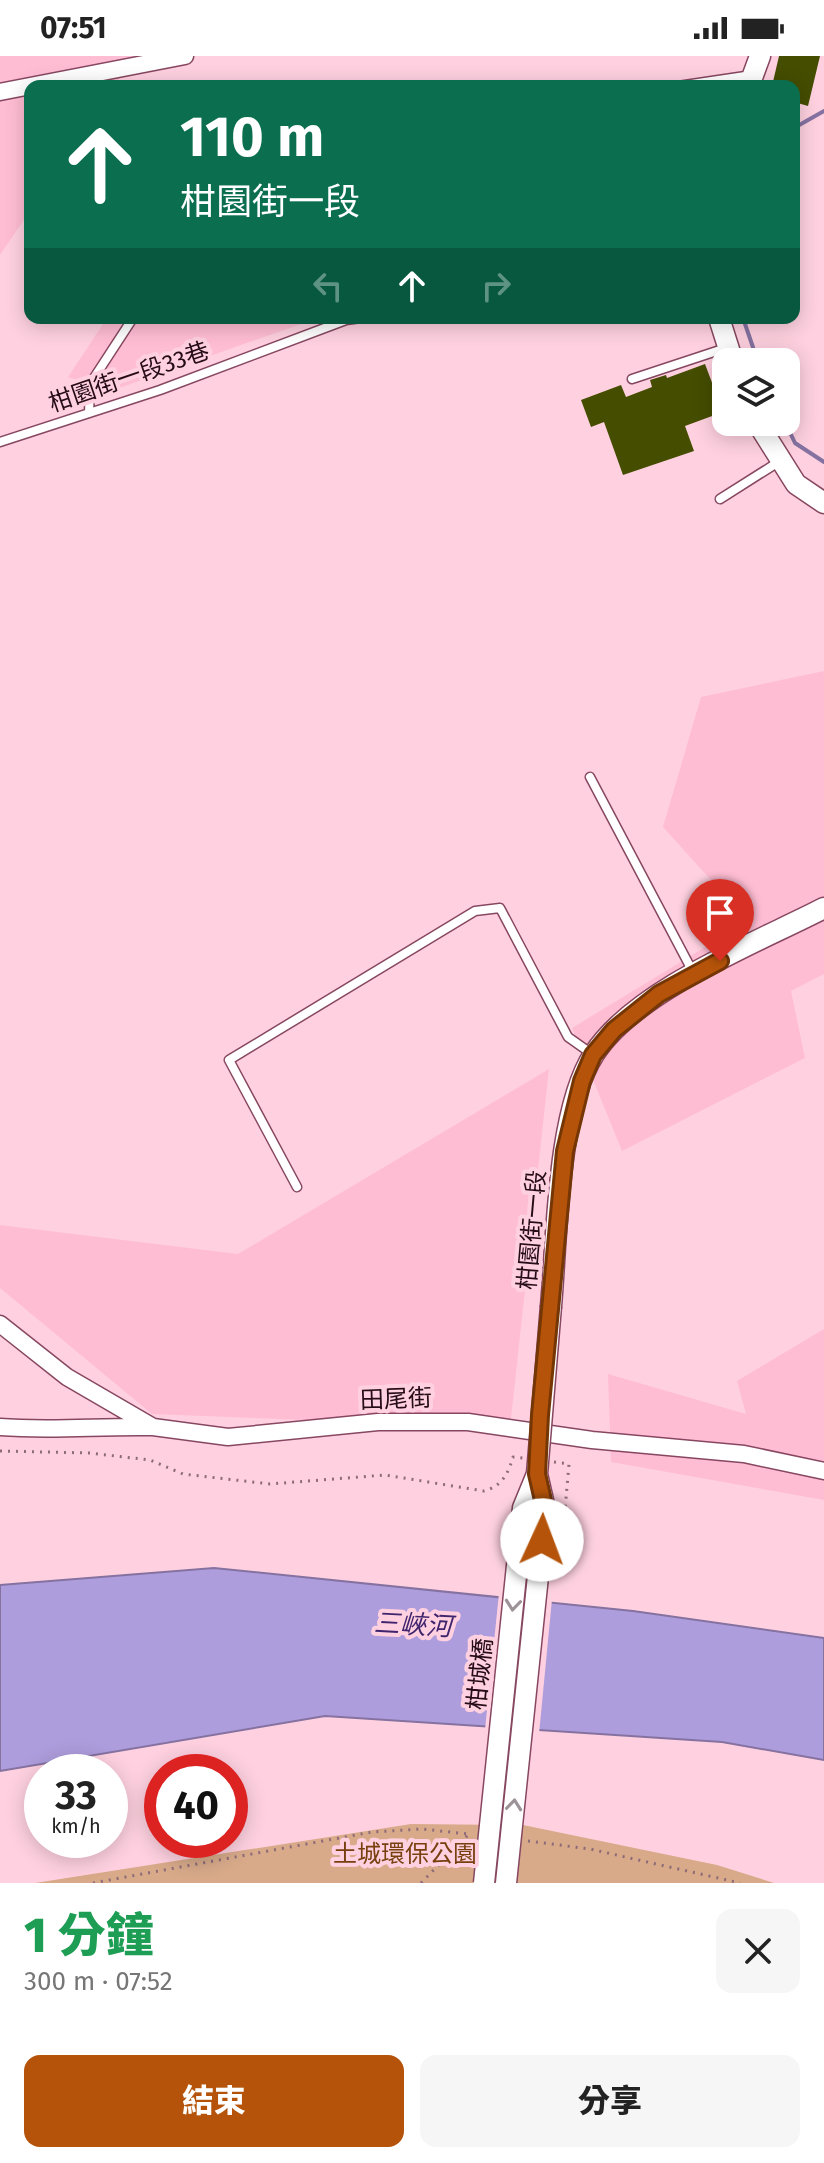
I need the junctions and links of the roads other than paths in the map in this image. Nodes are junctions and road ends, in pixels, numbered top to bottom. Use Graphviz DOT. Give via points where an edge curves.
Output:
graph roads {
  1 [pos="185,56"];
  2 [pos="755,72"];
  3 [pos="62,80"];
  4 [pos="711,80"];
  5 [pos="24,87"];
  6 [pos="0,92"];
  7 [pos="129,324"];
  8 [pos="335,324"];
  9 [pos="721,324"];
  10 [pos="728,348"];
  11 [pos="712,359"];
  12 [pos="632,379"];
  13 [pos="89,413"];
  14 [pos="765,436"];
  15 [pos="0,442"];
  16 [pos="780,461"];
  17 [pos="720,499"];
  18 [pos="824,503"];
  19 [pos="590,777"];
  20 [pos="824,908"];
  21 [pos="694,974"];
  22 [pos="593,1055"];
  23 [pos="297,1187"];
  24 [pos="551,1306"];
  25 [pos="0,1324"];
  26 [pos="0,1427"];
  27 [pos="153,1427"];
  28 [pos="535,1464"];
  29 [pos="824,1471"];
  30 [pos="484,1883"];
  31 [pos="506,1883"];
  1 -- 3 [label="street"];
  2 -- 4 [label="lane"];
  5 -- 6 [label="street"];
  7 -- 13 [label="lane" via="90,384"];
  8 -- 13 [label="lane, 柑園街一段33巷"];
  9 -- 10 [label="street"];
  11 -- 12 [label="lane"];
  13 -- 15 [label="lane, 柑園街一段33巷"];
  14 -- 16 [label="street"];
  16 -- 17 [label="lane"];
  16 -- 18 [label="street" via="796,484"];
  19 -- 21 [label="lane"];
  20 -- 21 [label="street, 柑園街一段"];
  21 -- 22 [label="street, 柑園街一段" via="641,1007"];
  22 -- 23 [label="lane" via="568,1037 500,908 475,911 229,1060"];
  22 -- 24 [label="street, 柑園街一段" via="565,1151"];
  24 -- 28 [label="street, 柑城橋, bridge"];
  25 -- 27 [label="street, 田尾街" via="67,1377"];
  26 -- 27 [label="street" via="52,1432"];
  27 -- 29 [label="street, 田尾街" via="228,1437 378,1422 468,1422 744,1454"];
  28 -- 30 [label="street, 柑城橋, one-way, bridge" via="523,1508"];
  31 -- 28 [label="street, 柑城橋, one-way, bridge" via="545,1509"];
}
